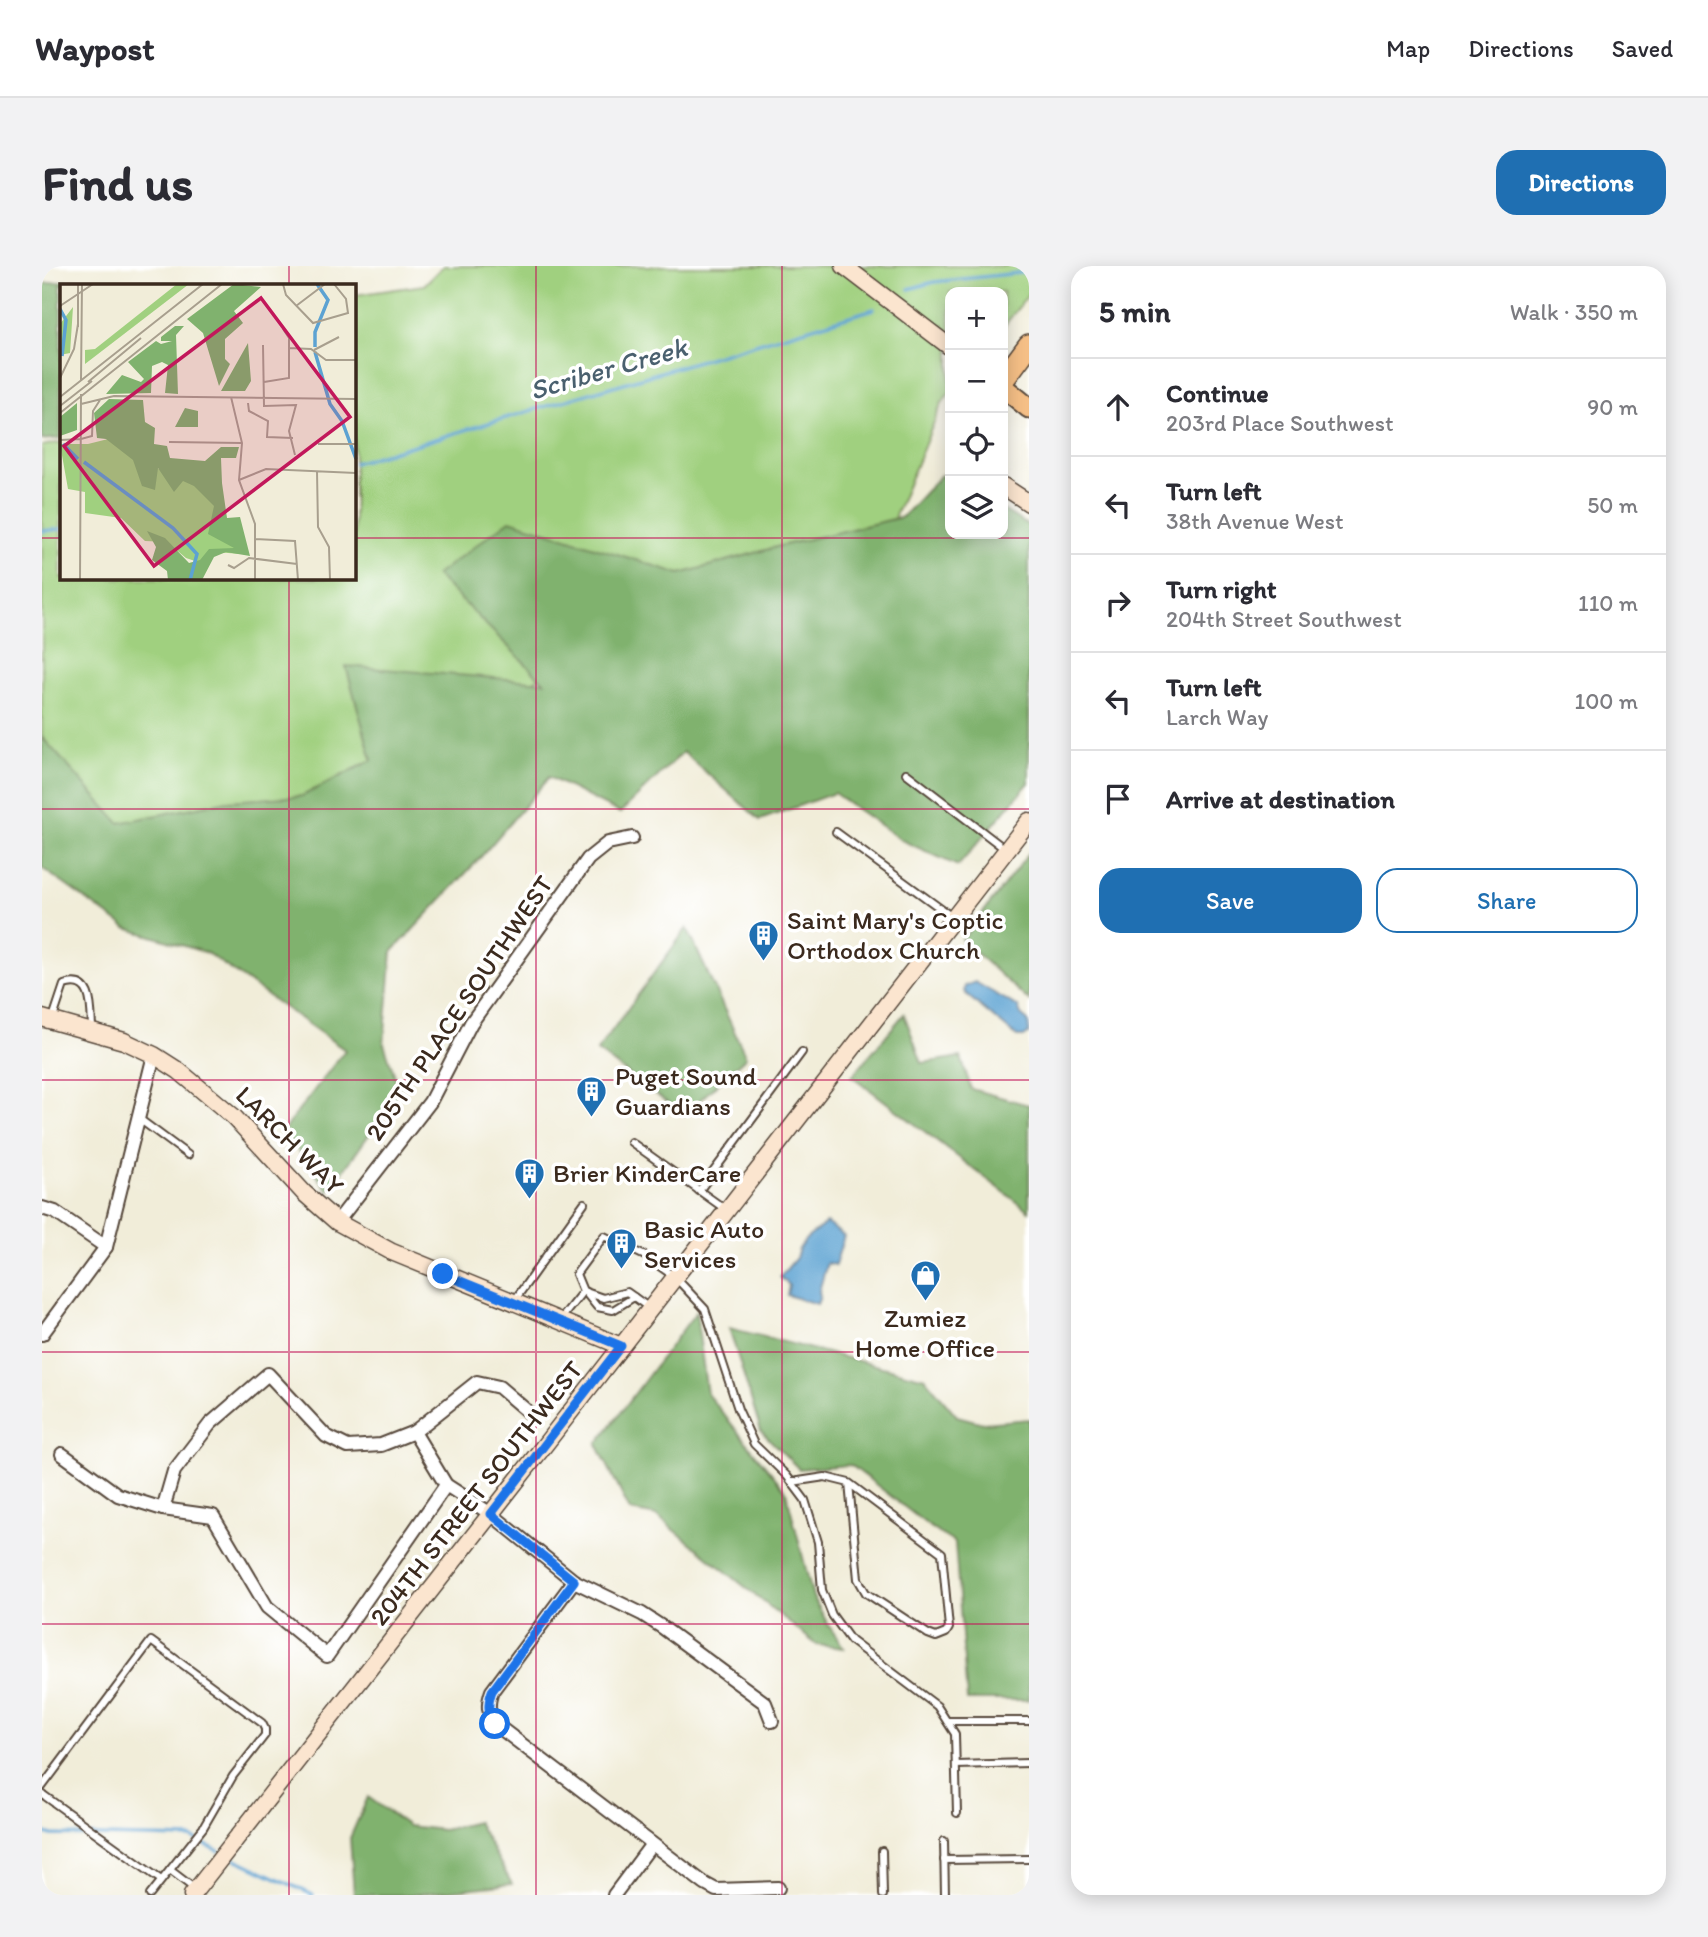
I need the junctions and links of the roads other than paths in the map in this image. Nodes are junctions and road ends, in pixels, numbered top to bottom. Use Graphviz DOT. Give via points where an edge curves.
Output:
graph roads {
  1 [pos="844,266"];
  2 [pos="945,343"];
  3 [pos="1029,345"];
  4 [pos="1008,373"];
  5 [pos="1008,391"];
  6 [pos="1029,408"];
  7 [pos="1008,489"];
  8 [pos="1029,503"];
  9 [pos="906,773"];
  10 [pos="1029,821"];
  11 [pos="836,832"];
  12 [pos="632,838"];
  13 [pos="1007,850"];
  14 [pos="954,918"];
  15 [pos="47,1020"];
  16 [pos="92,1032"];
  17 [pos="802,1052"];
  18 [pos="154,1055"];
  19 [pos="138,1118"];
  20 [pos="631,1142"];
  21 [pos="188,1155"];
  22 [pos="699,1191"];
  23 [pos="584,1203"];
  24 [pos="42,1208"];
  25 [pos="726,1210"];
  26 [pos="337,1222"];
  27 [pos="106,1247"];
  28 [pos="675,1277"];
  29 [pos="583,1291"];
  30 [pos="634,1297"];
  31 [pos="513,1303"];
  32 [pos="650,1308"];
  33 [pos="559,1321"];
  34 [pos="42,1334"];
  35 [pos="621,1346"];
  36 [pos="527,1410"];
  37 [pos="414,1432"];
  38 [pos="62,1454"];
  39 [pos="792,1482"];
  40 [pos="849,1483"];
  41 [pos="446,1485"];
  42 [pos="163,1509"];
  43 [pos="491,1514"];
  44 [pos="574,1581"];
  45 [pos="772,1721"];
  46 [pos="947,1721"];
  47 [pos="1029,1721"];
  48 [pos="1029,1763"];
  49 [pos="956,1765"];
  50 [pos="42,1787"];
  51 [pos="42,1794"];
  52 [pos="957,1813"];
  53 [pos="944,1842"];
  54 [pos="652,1844"];
  55 [pos="882,1851"];
  56 [pos="1029,1859"];
  57 [pos="944,1860"];
  58 [pos="170,1870"];
  59 [pos="161,1880"];
  60 [pos="778,1888"];
  61 [pos="152,1892"];
  62 [pos="194,1893"];
  63 [pos="162,1895"];
  64 [pos="614,1895"];
  65 [pos="883,1895"];
  66 [pos="945,1895"];
  1 -- 2 [label="street"];
  3 -- 4 [label="highway"];
  5 -- 6 [label="main road"];
  7 -- 8 [label="street"];
  9 -- 13 [label="lane"];
  10 -- 13 [label="street, 204TH STREET SOUTHWEST"];
  11 -- 14 [label="lane"];
  12 -- 26 [label="street, 205TH PLACE SOUTHWEST" via="608,843 587,859 471,1023 430,1102"];
  13 -- 14 [label="street, 204TH STREET SOUTHWEST"];
  14 -- 25 [label="street, 204TH STREET SOUTHWEST"];
  15 -- 16 [label="street, LARCH WAY"];
  15 -- 16 [label="lane" via="64,985 80,983 91,1002"];
  16 -- 18 [label="street, LARCH WAY"];
  17 -- 22 [label="lane"];
  18 -- 19 [label="street"];
  18 -- 26 [label="street, LARCH WAY" via="234,1117 304,1194"];
  19 -- 21 [label="lane"];
  19 -- 27 [label="street"];
  20 -- 22 [label="lane"];
  22 -- 25 [label="lane"];
  23 -- 31 [label="lane"];
  24 -- 27 [label="street"];
  25 -- 28 [label="street, 204TH STREET SOUTHWEST"];
  26 -- 31 [label="street, LARCH WAY" via="392,1252"];
  27 -- 34 [label="street"];
  28 -- 29 [label="lane" via="604,1236 576,1274"];
  28 -- 32 [label="street, 204TH STREET SOUTHWEST"];
  28 -- 39 [label="lane" via="705,1308 754,1444"];
  29 -- 30 [label="lane" via="603,1297 627,1292"];
  29 -- 30 [label="lane" via="597,1307 614,1311"];
  29 -- 33 [label="lane"];
  30 -- 32 [label="lane"];
  31 -- 33 [label="street, LARCH WAY"];
  32 -- 35 [label="street, 204TH STREET SOUTHWEST"];
  33 -- 35 [label="street, LARCH WAY"];
  35 -- 43 [label="street, 204TH STREET SOUTHWEST"];
  36 -- 37 [label="street" via="499,1387 477,1382"];
  37 -- 41 [label="street"];
  37 -- 42 [label="street" via="381,1446 348,1447 326,1436 268,1374 210,1424 174,1471"];
  38 -- 42 [label="street" via="118,1495"];
  39 -- 40 [label="lane" via="825,1477"];
  39 -- 46 [label="lane" via="805,1500 818,1542 822,1590 832,1615 851,1640 937,1706"];
  40 -- 40 [label="lane" via="942,1553 946,1633 928,1634 861,1587"];
  41 -- 42 [label="street" via="327,1656 267,1607 212,1516"];
  41 -- 43 [label="street"];
  43 -- 44 [label="street"];
  43 -- 62 [label="street, 204TH STREET SOUTHWEST"];
  44 -- 45 [label="street" via="662,1627 765,1703"];
  44 -- 54 [label="street" via="499,1680 488,1712 505,1733"];
  46 -- 47 [label="lane"];
  46 -- 49 [label="lane" via="955,1734"];
  48 -- 49 [label="lane"];
  49 -- 52 [label="lane"];
  50 -- 58 [label="lane" via="151,1641 265,1728 265,1735 233,1776 204,1828"];
  51 -- 59 [label="lane"];
  53 -- 57 [label="lane"];
  54 -- 60 [label="street" via="716,1890"];
  54 -- 64 [label="street"];
  55 -- 65 [label="lane"];
  56 -- 57 [label="lane"];
  57 -- 66 [label="lane"];
  58 -- 59 [label="lane"];
  58 -- 62 [label="lane"];
  59 -- 61 [label="lane"];
  61 -- 63 [label="lane"];
}
